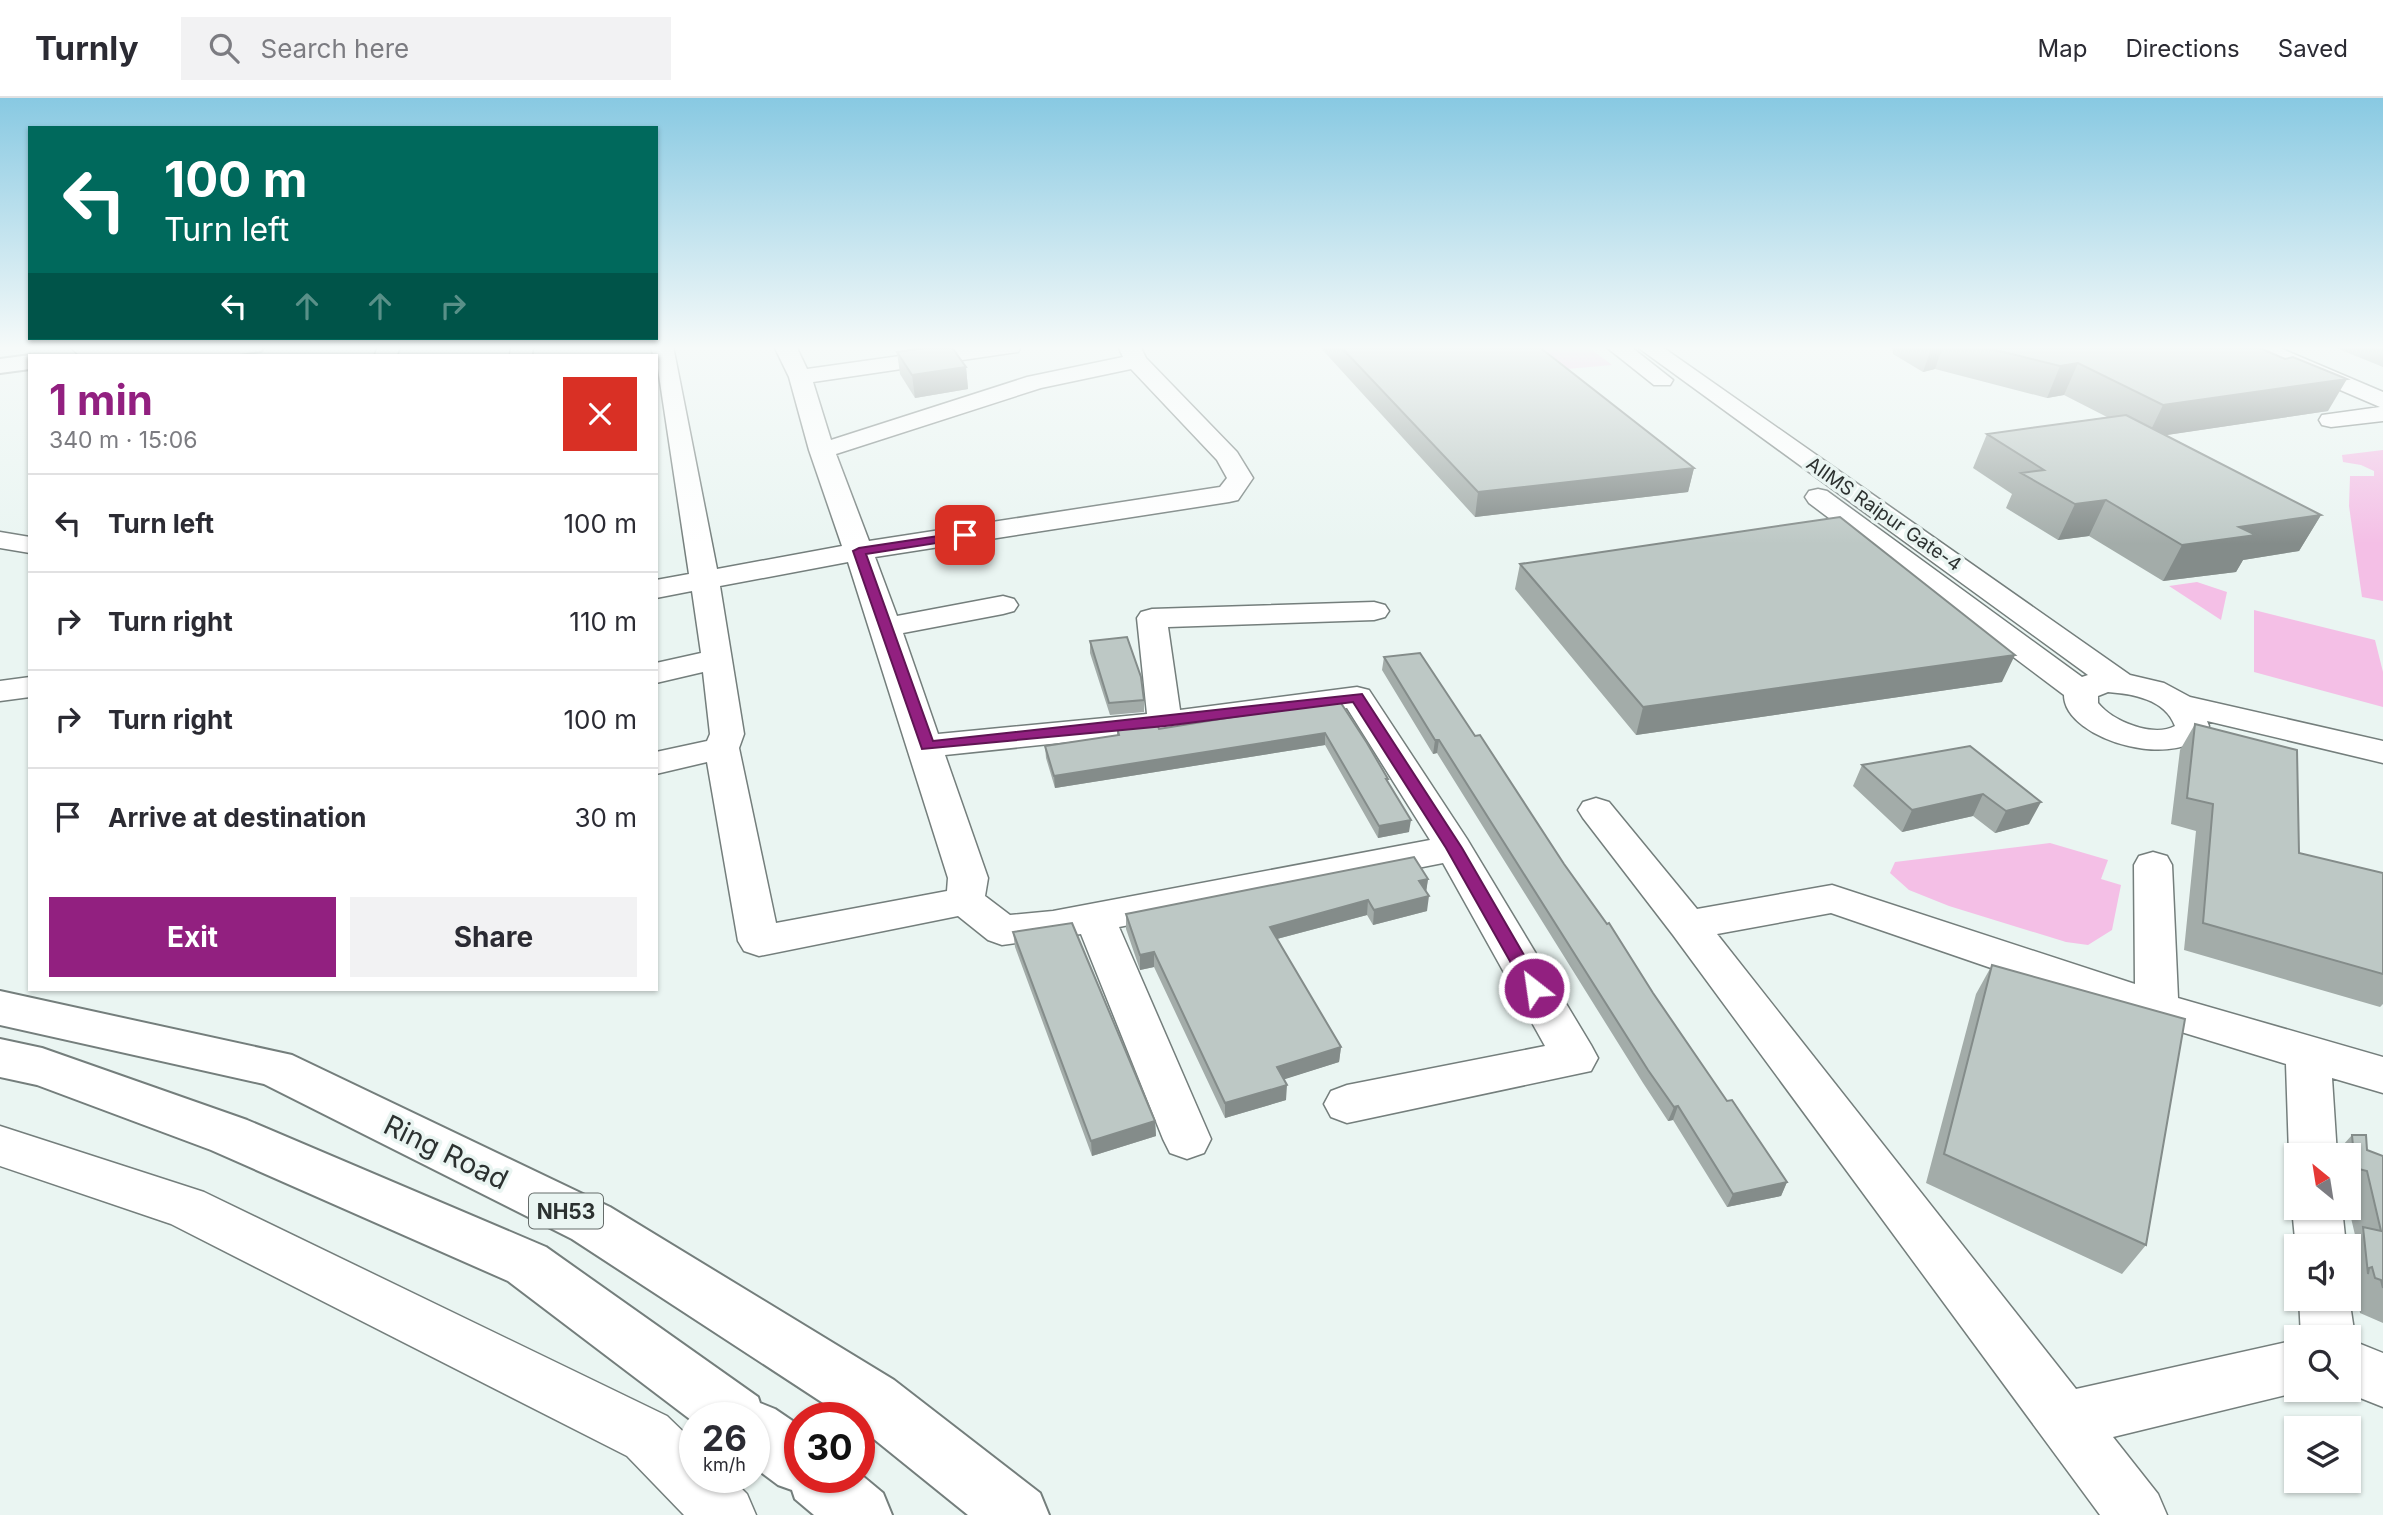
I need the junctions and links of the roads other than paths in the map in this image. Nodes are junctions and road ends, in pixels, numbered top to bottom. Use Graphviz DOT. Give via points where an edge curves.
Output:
graph roads {
  1 [pos="676,412"];
  2 [pos="811,412"];
  3 [pos="945,412"];
  4 [pos="1186,412"];
  5 [pos="1705,412"];
  6 [pos="1740,412"];
  7 [pos="2350,412"];
  8 [pos="2331,420"];
  9 [pos="822,450"];
  10 [pos="0,540"];
  11 [pos="28,545"];
  12 [pos="859,551"];
  13 [pos="704,579"];
  14 [pos="658,589"];
  15 [pos="1003,605"];
  16 [pos="1374,611"];
  17 [pos="886,627"];
  18 [pos="718,659"];
  19 [pos="658,673"];
  20 [pos="2120,683"];
  21 [pos="28,687"];
  22 [pos="0,691"];
  23 [pos="2081,692"];
  24 [pos="2183,718"];
  25 [pos="1165,722"];
  26 [pos="927,746"];
  27 [pos="722,748"];
  28 [pos="2383,752"];
  29 [pos="658,763"];
  30 [pos="2383,778"];
  31 [pos="1596,810"];
  32 [pos="1454,848"];
  33 [pos="2153,865"];
  34 [pos="965,901"];
  35 [pos="1095,918"];
  36 [pos="1687,925"];
  37 [pos="2157,1008"];
  38 [pos="1,1020"];
  39 [pos="2308,1054"];
  40 [pos="2383,1075"];
  41 [pos="1347,1104"];
  42 [pos="1186,1139"];
  43 [pos="2312,1143"];
  44 [pos="0,1146"];
  45 [pos="2284,1370"];
  46 [pos="2361,1371"];
  47 [pos="2383,1380"];
  48 [pos="715,1402"];
  49 [pos="2064,1420"];
  50 [pos="836,1493"];
  51 [pos="726,1515"];
  52 [pos="861,1515"];
  53 [pos="1018,1515"];
  54 [pos="2137,1515"];
  1 -- 13 [label="street"];
  2 -- 9 [label="street"];
  3 -- 9 [label="street"];
  4 -- 12 [label="street" via="1228,457 1240,478 1229,494"];
  5 -- 23 [label="street, AIIMS Raipur Gate-4"];
  6 -- 20 [label="street, AIIMS Raipur Gate-4"];
  7 -- 8 [label="street"];
  9 -- 12 [label="street"];
  10 -- 11 [label="street"];
  12 -- 13 [label="street"];
  12 -- 17 [label="street"];
  13 -- 14 [label="street"];
  13 -- 18 [label="street"];
  15 -- 17 [label="street"];
  16 -- 25 [label="street" via="1153,618"];
  17 -- 26 [label="street"];
  18 -- 19 [label="street"];
  18 -- 27 [label="street" via="727,734"];
  20 -- 23 [label="street" via="2095,683"];
  20 -- 24 [label="street" via="2151,690"];
  21 -- 22 [label="street"];
  23 -- 24 [label="street" via="2084,709 2104,724 2136,737 2169,740"];
  24 -- 28 [label="street"];
  24 -- 30 [label="street"];
  25 -- 26 [label="street"];
  25 -- 32 [label="street" via="1357,697"];
  26 -- 34 [label="street" via="968,878"];
  27 -- 29 [label="street"];
  27 -- 34 [label="street" via="759,941"];
  31 -- 36 [label="street"];
  32 -- 35 [label="street"];
  32 -- 41 [label="street" via="1575,1058"];
  33 -- 37 [label="street"];
  34 -- 35 [label="street" via="1002,930"];
  35 -- 42 [label="street"];
  36 -- 37 [label="street" via="1832,899"];
  36 -- 49 [label="street"];
  37 -- 39 [label="street"];
  38 -- 48 [label="main road, NH53" via="42,1067 229,1135 527,1264"];
  38 -- 53 [label="main road, Ring Road / NH53" via="275,1068 579,1217 873,1401"];
  39 -- 40 [label="street"];
  39 -- 43 [label="street"];
  44 -- 51 [label="street" via="186,1207 647,1436"];
  45 -- 49 [label="street"];
  46 -- 47 [label="street"];
  49 -- 54 [label="street"];
  50 -- 52 [label="main road"];
}
